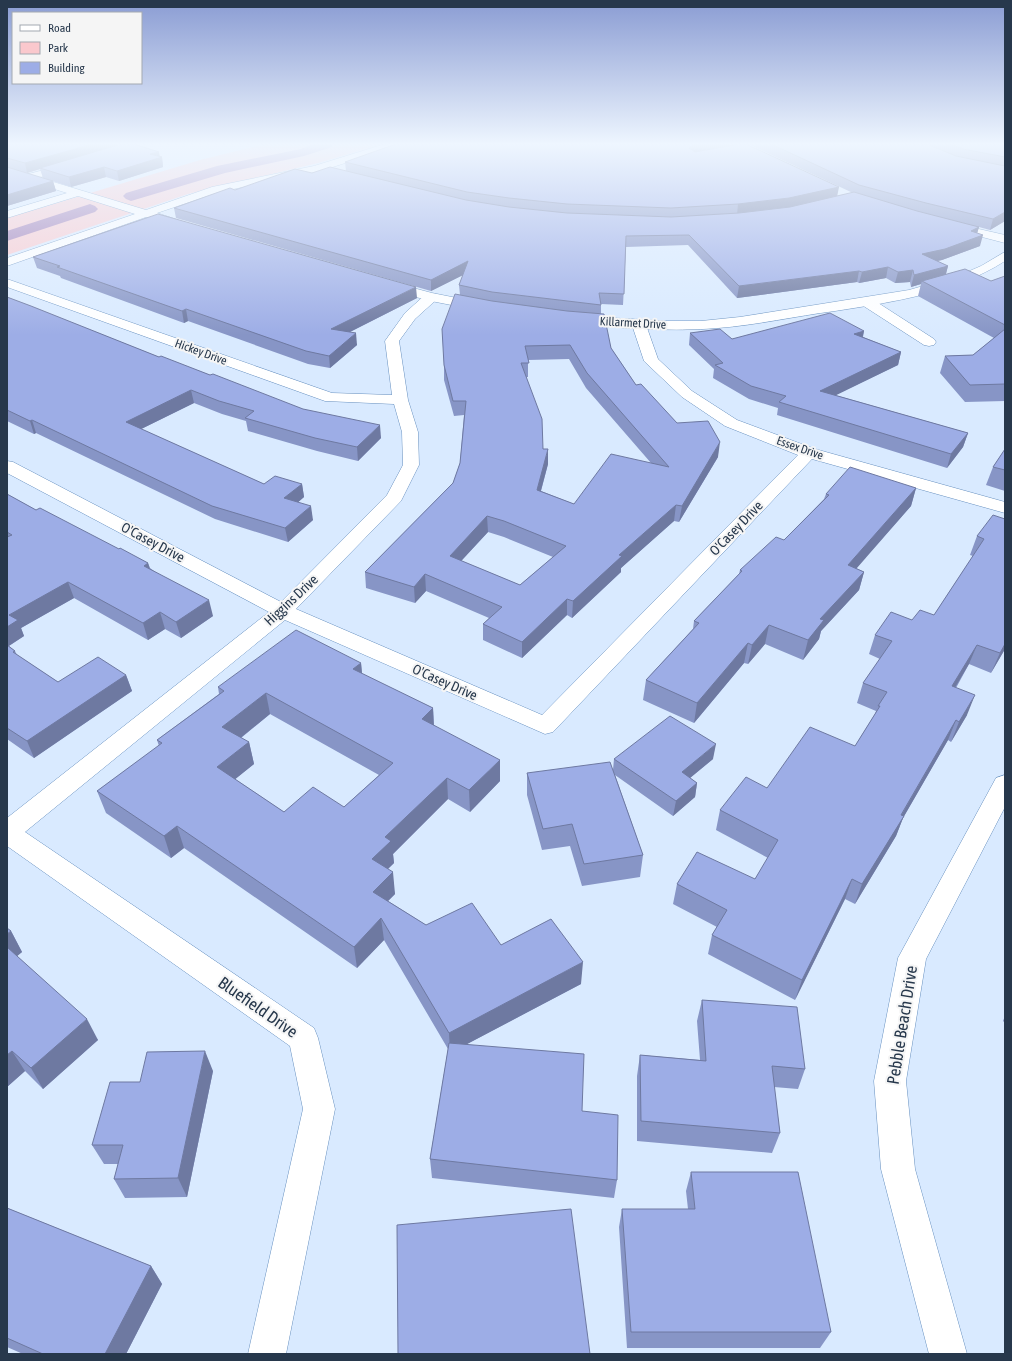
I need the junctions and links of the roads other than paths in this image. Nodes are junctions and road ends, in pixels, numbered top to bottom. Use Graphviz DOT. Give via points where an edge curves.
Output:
graph roads {
  1 [pos="31,208"];
  2 [pos="123,208"];
  3 [pos="162,208"];
  4 [pos="143,214"];
  5 [pos="7,215"];
  6 [pos="935,222"];
  7 [pos="188,227"];
  8 [pos="1005,239"];
  9 [pos="1005,256"];
  10 [pos="7,262"];
  11 [pos="7,282"];
  12 [pos="378,282"];
  13 [pos="431,297"];
  14 [pos="867,302"];
  15 [pos="492,309"];
  16 [pos="567,319"];
  17 [pos="639,325"];
  18 [pos="929,342"];
  19 [pos="400,400"];
  20 [pos="809,453"];
  21 [pos="7,466"];
  22 [pos="1005,508"];
  23 [pos="283,611"];
  24 [pos="1005,784"];
  25 [pos="7,832"];
  26 [pos="267,1354"];
  27 [pos="948,1354"];
  1 -- 5 [label="street"];
  2 -- 4 [label="street"];
  3 -- 4 [label="street"];
  4 -- 7 [label="street"];
  4 -- 10 [label="street"];
  6 -- 8 [label="street"];
  9 -- 14 [label="street, Killarmet Drive" via="994,264 952,281"];
  11 -- 19 [label="street, Hickey Drive" via="330,398"];
  12 -- 13 [label="street"];
  13 -- 15 [label="street"];
  13 -- 19 [label="street, Higgins Drive" via="410,316 392,341"];
  14 -- 17 [label="street, Killarmet Drive" via="718,324"];
  14 -- 18 [label="street"];
  16 -- 17 [label="street, Killarmet Drive"];
  17 -- 20 [label="street, Essex Drive" via="651,361 687,394 731,423"];
  19 -- 23 [label="street, Higgins Drive" via="410,432 411,465 395,496"];
  20 -- 22 [label="street, Essex Drive"];
  20 -- 23 [label="street, O'Casey Drive" via="545,726"];
  21 -- 23 [label="street, O'Casey Drive"];
  23 -- 25 [label="street, Higgins Drive"];
  24 -- 27 [label="street, Pebble Beach Drive" via="912,958 890,1081 898,1169"];
  25 -- 26 [label="street, Bluefield Drive" via="303,1038 319,1109"];
}
